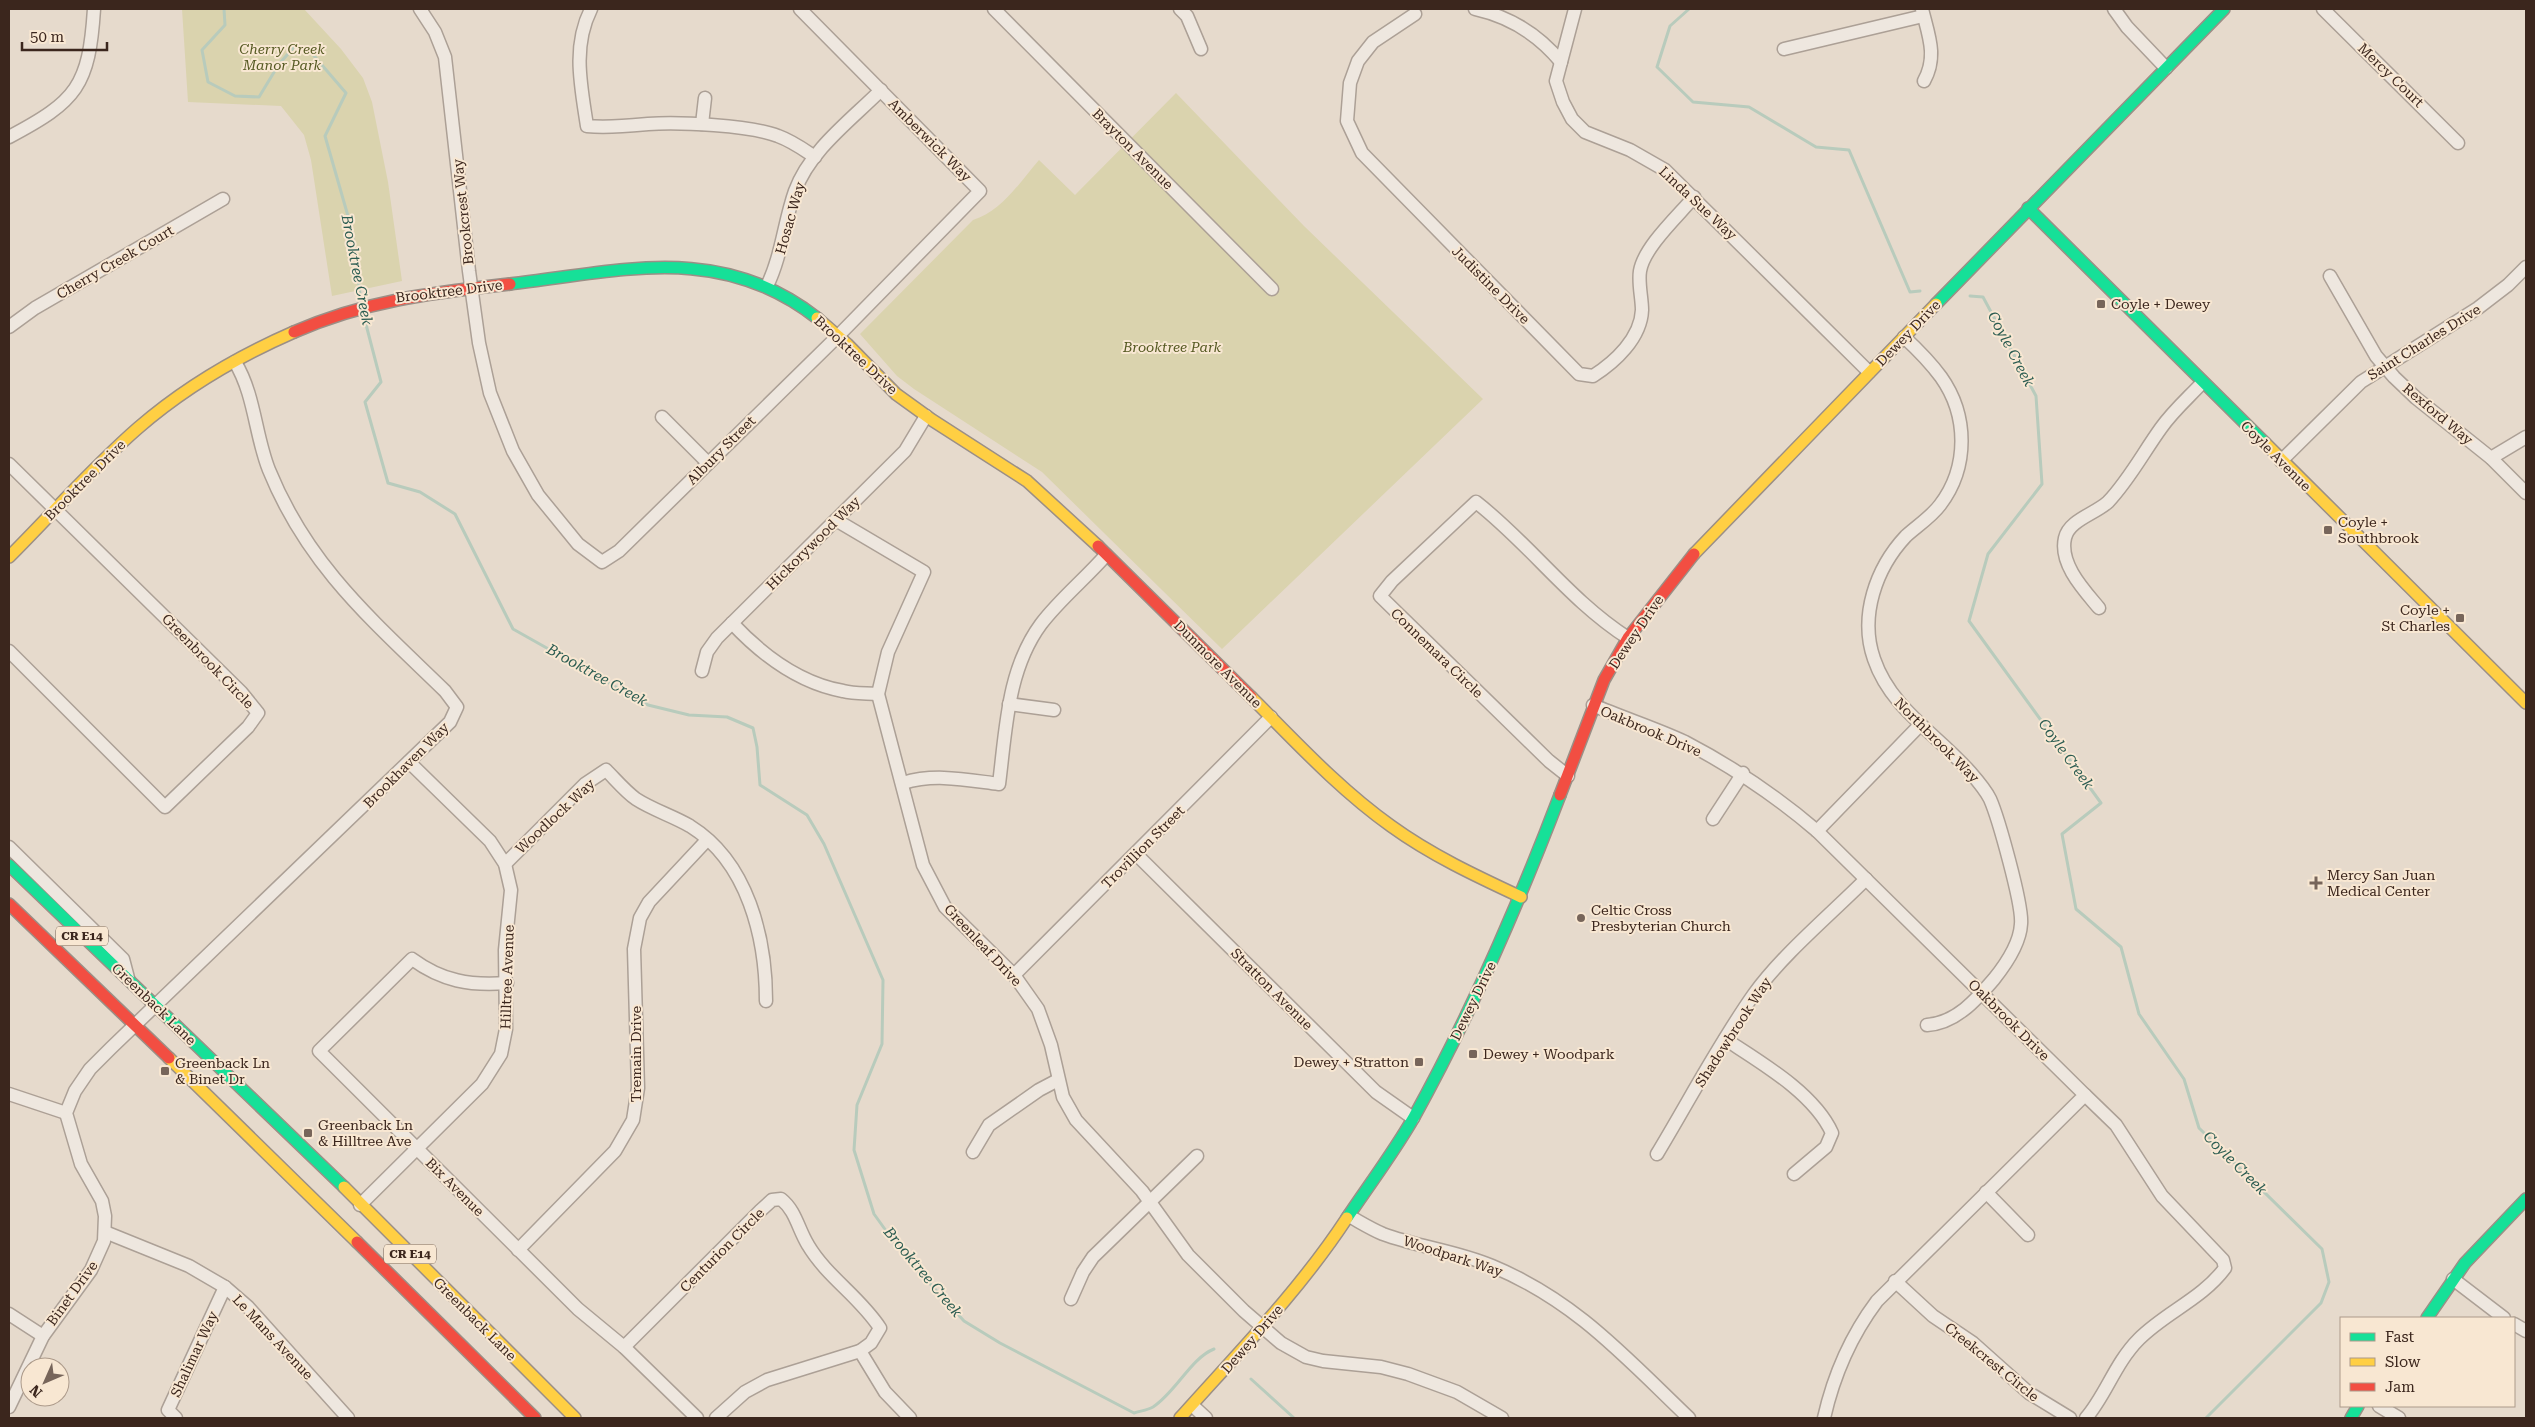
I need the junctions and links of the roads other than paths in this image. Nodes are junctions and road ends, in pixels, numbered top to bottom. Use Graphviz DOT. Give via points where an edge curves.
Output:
graph roads {
  1 [pos="94,9"];
  2 [pos="420,9"];
  3 [pos="591,9"];
  4 [pos="800,9"];
  5 [pos="994,9"];
  6 [pos="1180,9"];
  7 [pos="1476,9"];
  8 [pos="1575,9"];
  9 [pos="2114,9"];
  10 [pos="2224,9"];
  11 [pos="2323,9"];
  12 [pos="1417,10"];
  13 [pos="1923,12"];
  14 [pos="1201,49"];
  15 [pos="1784,49"];
  16 [pos="1562,62"];
  17 [pos="2166,68"];
  18 [pos="1924,81"];
  19 [pos="881,90"];
  20 [pos="705,98"];
  21 [pos="702,124"];
  22 [pos="9,137"];
  23 [pos="2458,143"];
  24 [pos="815,157"];
  25 [pos="1694,197"];
  26 [pos="223,199"];
  27 [pos="2028,208"];
  28 [pos="2526,267"];
  29 [pos="2330,276"];
  30 [pos="767,286"];
  31 [pos="472,288"];
  32 [pos="1272,289"];
  33 [pos="9,327"];
  34 [pos="838,336"];
  35 [pos="1904,337"];
  36 [pos="235,362"];
  37 [pos="2384,366"];
  38 [pos="1869,372"];
  39 [pos="2202,383"];
  40 [pos="926,416"];
  41 [pos="662,418"];
  42 [pos="2526,437"];
  43 [pos="2491,458"];
  44 [pos="2281,461"];
  45 [pos="708,462"];
  46 [pos="9,464"];
  47 [pos="2526,493"];
  48 [pos="55,510"];
  49 [pos="836,520"];
  50 [pos="1106,555"];
  51 [pos="9,557"];
  52 [pos="602,562"];
  53 [pos="2099,608"];
  54 [pos="732,623"];
  55 [pos="1628,638"];
  56 [pos="9,652"];
  57 [pos="702,671"];
  58 [pos="878,694"];
  59 [pos="2526,703"];
  60 [pos="1009,704"];
  61 [pos="1593,705"];
  62 [pos="1054,710"];
  63 [pos="1271,717"];
  64 [pos="1920,725"];
  65 [pos="410,762"];
  66 [pos="1743,774"];
  67 [pos="1568,776"];
  68 [pos="903,783"];
  69 [pos="1713,819"];
  70 [pos="1817,830"];
  71 [pos="707,840"];
  72 [pos="9,847"];
  73 [pos="1136,854"];
  74 [pos="505,864"];
  75 [pos="9,865"];
  76 [pos="1866,880"];
  77 [pos="1521,897"];
  78 [pos="9,904"];
  79 [pos="1014,975"];
  80 [pos="128,981"];
  81 [pos="507,983"];
  82 [pos="1982,993"];
  83 [pos="766,1001"];
  84 [pos="156,1006"];
  85 [pos="1927,1025"];
  86 [pos="135,1026"];
  87 [pos="1725,1039"];
  88 [pos="1058,1080"];
  89 [pos="9,1094"];
  90 [pos="2085,1094"];
  91 [pos="66,1113"];
  92 [pos="1413,1118"];
  93 [pos="417,1148"];
  94 [pos="973,1152"];
  95 [pos="1657,1154"];
  96 [pos="1197,1156"];
  97 [pos="1794,1174"];
  98 [pos="1986,1192"];
  99 [pos="311,1195"];
  100 [pos="2526,1199"];
  101 [pos="1149,1200"];
  102 [pos="360,1205"];
  103 [pos="1349,1216"];
  104 [pos="106,1232"];
  105 [pos="2028,1235"];
  106 [pos="518,1250"];
  107 [pos="2453,1279"];
  108 [pos="1895,1282"];
  109 [pos="225,1287"];
  110 [pos="1072,1299"];
  111 [pos="9,1314"];
  112 [pos="2428,1317"];
  113 [pos="2503,1317"];
  114 [pos="2515,1325"];
  115 [pos="1262,1327"];
  116 [pos="2526,1331"];
  117 [pos="42,1336"];
  118 [pos="624,1347"];
  119 [pos="860,1351"];
  120 [pos="1193,1406"];
  121 [pos="9,1407"];
  122 [pos="2357,1407"];
  123 [pos="2381,1407"];
  124 [pos="176,1418"];
  125 [pos="348,1418"];
  126 [pos="535,1418"];
  127 [pos="575,1418"];
  128 [pos="697,1418"];
  129 [pos="716,1418"];
  130 [pos="910,1418"];
  131 [pos="1180,1418"];
  132 [pos="1206,1418"];
  133 [pos="1502,1418"];
  134 [pos="1689,1418"];
  135 [pos="1824,1418"];
  136 [pos="2070,1418"];
  137 [pos="2086,1418"];
  138 [pos="2351,1418"];
  139 [pos="2399,1418"];
  1 -- 22 [label="street" via="91,50 78,84 53,112"];
  2 -- 31 [label="street, Brookcrest Way" via="435,32 445,57"];
  3 -- 21 [label="street" via="585,21 578,55 587,126"];
  4 -- 19 [label="street, Amberwick Way"];
  5 -- 32 [label="street, Brayton Avenue"];
  6 -- 14 [label="street"];
  7 -- 16 [label="street" via="1509,19 1525,28"];
  8 -- 16 [label="street, Linda Sue Way"];
  9 -- 17 [label="street"];
  10 -- 17 [label="main road, Dewey Drive"];
  11 -- 23 [label="street, Mercy Court"];
  12 -- 25 [label="street, Judistine Drive" via="1373,42 1355,68 1350,83 1347,121 1362,153 1579,374 1593,376 1605,368 1637,331 1642,312 1640,272 1647,253"];
  13 -- 15 [label="street"];
  13 -- 18 [label="street" via="1932,52"];
  16 -- 25 [label="street, Linda Sue Way" via="1556,81 1562,102 1572,119 1585,132 1647,158"];
  17 -- 27 [label="main road, Dewey Drive"];
  19 -- 24 [label="street, Hosac Way"];
  19 -- 34 [label="street, Amberwick Way" via="980,191"];
  20 -- 21 [label="street"];
  21 -- 24 [label="street" via="776,135"];
  24 -- 30 [label="street, Hosac Way" via="795,191 780,254"];
  25 -- 38 [label="street, Linda Sue Way"];
  26 -- 33 [label="street, Cherry Creek Court" via="35,308"];
  27 -- 35 [label="main road, Dewey Drive"];
  27 -- 39 [label="main road, Coyle Avenue"];
  28 -- 37 [label="street, Saint Charles Drive" via="2478,308"];
  29 -- 37 [label="street, Rexford Way"];
  30 -- 31 [label="main road, Brooktree Drive" via="722,272 668,266"];
  30 -- 34 [label="main road, Brooktree Drive" via="815,315"];
  31 -- 36 [label="main road, Brooktree Drive" via="382,300 344,310"];
  31 -- 52 [label="street, Brookcrest Way" via="486,376 513,452 538,495 561,525 578,544"];
  34 -- 40 [label="main road, Brooktree Drive" via="886,384"];
  34 -- 45 [label="street, Albury Street"];
  35 -- 38 [label="main road, Dewey Drive"];
  35 -- 64 [label="street, Northbrook Way" via="1929,361 1950,391 1959,418 1962,443 1950,491 1939,506 1904,538 1885,564 1872,594 1869,642 1882,679"];
  36 -- 48 [label="main road, Brooktree Drive" via="185,392 130,435"];
  36 -- 65 [label="street, Brookhaven Way" via="251,398 269,469 294,524 308,546 338,585 457,707 450,722"];
  37 -- 43 [label="street, Rexford Way" via="2416,398"];
  37 -- 44 [label="street, Saint Charles Drive" via="2361,382"];
  38 -- 55 [label="main road, Dewey Drive" via="1700,547"];
  39 -- 44 [label="main road, Coyle Avenue"];
  39 -- 53 [label="street" via="2170,416 2117,492 2106,504 2075,524 2065,538 2064,549 2070,568"];
  40 -- 49 [label="street, Hickorywood Way" via="905,451"];
  40 -- 50 [label="main road, Dunmore Avenue" via="1031,484"];
  41 -- 45 [label="street"];
  42 -- 43 [label="street"];
  43 -- 47 [label="street, Rexford Way"];
  44 -- 59 [label="main road, Coyle Avenue"];
  45 -- 52 [label="street, Albury Street" via="619,551"];
  46 -- 48 [label="street"];
  48 -- 51 [label="main road, Brooktree Drive"];
  48 -- 56 [label="street, Greenbrook Circle" via="241,692 258,713 248,727 165,807"];
  49 -- 54 [label="street, Hickorywood Way"];
  49 -- 58 [label="street, Greenleaf Drive" via="924,572 888,652"];
  50 -- 60 [label="street" via="1040,626 1016,674"];
  50 -- 63 [label="main road, Dunmore Avenue"];
  54 -- 57 [label="street, Hickorywood Way" via="711,644"];
  54 -- 58 [label="street" via="764,654 794,673 843,691"];
  55 -- 61 [label="main road, Dewey Drive"];
  55 -- 67 [label="street, Connemara Circle" via="1582,604 1476,502 1380,596"];
  58 -- 68 [label="street, Greenleaf Drive"];
  60 -- 62 [label="street"];
  60 -- 68 [label="street" via="999,784 949,778"];
  61 -- 66 [label="street, Oakbrook Drive" via="1683,741"];
  61 -- 67 [label="main road, Dewey Drive"];
  63 -- 73 [label="street, Trovillion Street"];
  63 -- 77 [label="main road, Dunmore Avenue" via="1343,788 1382,819 1443,860"];
  64 -- 70 [label="street"];
  64 -- 82 [label="street, Northbrook Way" via="1969,770 1990,799 2020,909 2022,923 2018,938 2004,966"];
  65 -- 74 [label="street, Hilltree Avenue" via="490,841"];
  65 -- 84 [label="street, Brookhaven Way"];
  66 -- 69 [label="street"];
  66 -- 70 [label="street, Oakbrook Drive"];
  67 -- 77 [label="main road, Dewey Drive"];
  68 -- 79 [label="street, Greenleaf Drive" via="923,865 935,891 945,906"];
  70 -- 76 [label="street, Oakbrook Drive"];
  71 -- 74 [label="street, Woodlock Way" via="692,827 637,799 606,770 585,784"];
  71 -- 83 [label="street, Woodlock Way" via="723,857 745,891 758,930"];
  71 -- 106 [label="street, Tremain Drive" via="649,902 640,918 634,964 638,1088 633,1120 615,1150"];
  72 -- 80 [label="street" via="123,959"];
  73 -- 79 [label="street, Trovillion Street"];
  73 -- 92 [label="street, Stratton Avenue" via="1376,1092"];
  74 -- 81 [label="street, Hilltree Avenue" via="511,890 505,950"];
  75 -- 80 [label="main road, Greenback Lane / CR E14"];
  76 -- 82 [label="street, Oakbrook Drive"];
  76 -- 87 [label="street, Shadowbrook Way" via="1770,975"];
  77 -- 92 [label="main road, Dewey Drive" via="1481,986"];
  78 -- 86 [label="main road, Greenback Lane / CR E14"];
  79 -- 88 [label="street, Greenleaf Drive" via="1038,1009"];
  80 -- 84 [label="main road, Greenback Lane / CR E14"];
  81 -- 93 [label="street, Hilltree Avenue" via="504,1044 491,1072"];
  81 -- 93 [label="street, Bix Avenue" via="478,985 459,982 441,977 412,959 319,1051"];
  82 -- 85 [label="street, Northbrook Way" via="1952,1018"];
  82 -- 90 [label="street, Oakbrook Drive"];
  84 -- 86 [label="street"];
  84 -- 102 [label="main road, Greenback Lane / CR E14"];
  86 -- 91 [label="street" via="90,1069 75,1090"];
  86 -- 99 [label="main road, Greenback Lane / CR E14"];
  87 -- 95 [label="street, Shadowbrook Way"];
  87 -- 97 [label="street" via="1806,1099 1829,1126 1832,1133 1826,1147"];
  88 -- 94 [label="street" via="989,1125"];
  88 -- 101 [label="street, Greenleaf Drive" via="1076,1120"];
  89 -- 91 [label="street"];
  90 -- 98 [label="street"];
  90 -- 137 [label="street" via="2116,1125 2158,1191 2223,1260 2225,1268 2202,1293 2138,1339"];
  91 -- 104 [label="street, Binet Drive" via="81,1164 102,1201"];
  92 -- 103 [label="main road, Dewey Drive"];
  93 -- 102 [label="street, Hilltree Avenue"];
  93 -- 106 [label="street, Bix Avenue"];
  96 -- 101 [label="street"];
  98 -- 105 [label="street"];
  98 -- 108 [label="street"];
  99 -- 102 [label="main road"];
  99 -- 126 [label="main road, Greenback Lane / CR E14"];
  100 -- 107 [label="main road" via="2464,1263"];
  101 -- 110 [label="street" via="1093,1257"];
  101 -- 115 [label="street, Greenleaf Drive" via="1188,1255"];
  102 -- 127 [label="main road, Greenback Lane / CR E14"];
  103 -- 115 [label="main road, Dewey Drive" via="1323,1254"];
  103 -- 134 [label="street, Woodpark Way" via="1382,1234 1491,1266 1553,1297 1618,1348"];
  104 -- 109 [label="street, Le Mans Avenue" via="189,1266"];
  104 -- 117 [label="street, Binet Drive" via="91,1270"];
  106 -- 118 [label="street, Bix Avenue" via="578,1309"];
  107 -- 112 [label="main road"];
  107 -- 113 [label="street"];
  108 -- 135 [label="street" via="1877,1301 1850,1341"];
  108 -- 136 [label="street, Creekcrest Circle" via="1933,1316 1973,1343 2029,1393"];
  109 -- 124 [label="street, Shalimar Way" via="168,1410"];
  109 -- 125 [label="street, Le Mans Avenue" via="248,1307"];
  111 -- 117 [label="street"];
  114 -- 116 [label="street"];
  115 -- 120 [label="main road, Dewey Drive"];
  115 -- 133 [label="street, Greenleaf Drive" via="1281,1343 1306,1357 1382,1367 1408,1374 1458,1392"];
  117 -- 121 [label="street, Binet Drive"];
  118 -- 119 [label="street, Centurion Circle" via="772,1200 782,1199 792,1210 817,1260 870,1313 880,1328 871,1343"];
  118 -- 128 [label="street, Bix Avenue"];
  119 -- 129 [label="street, Centurion Circle" via="767,1380 745,1392"];
  119 -- 130 [label="street" via="885,1392"];
  120 -- 131 [label="main road, Dewey Drive"];
  120 -- 132 [label="street"];
  122 -- 138 [label="main road"];
  123 -- 139 [label="street"];
}
